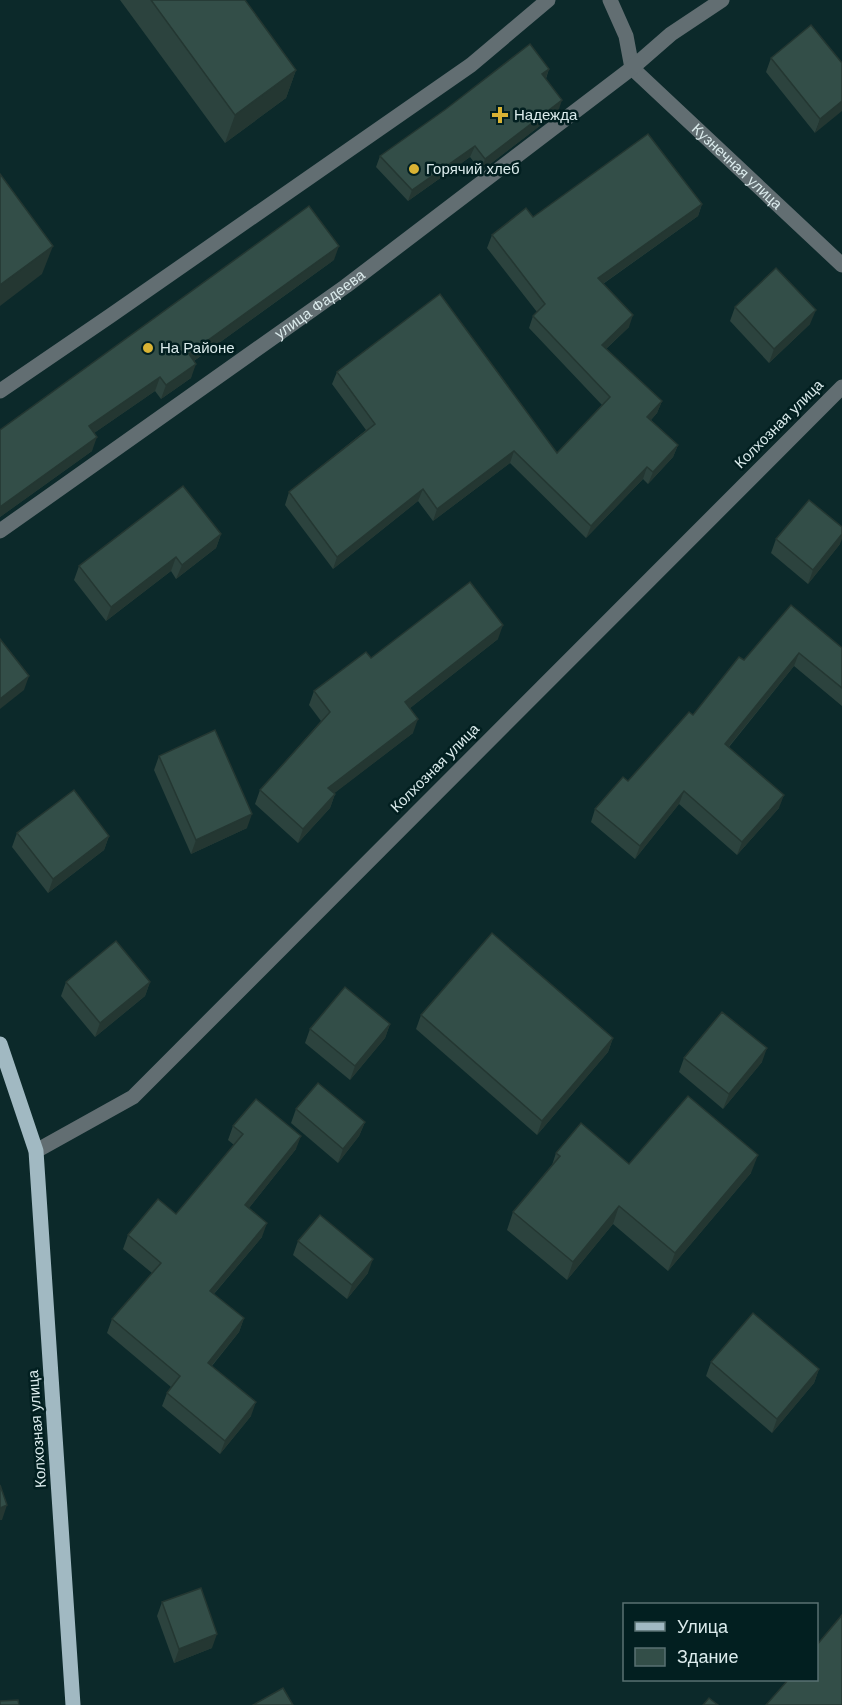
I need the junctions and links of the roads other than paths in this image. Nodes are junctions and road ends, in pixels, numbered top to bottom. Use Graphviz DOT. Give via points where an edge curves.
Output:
graph roads {
  1 [pos="548,0"];
  2 [pos="610,0"];
  3 [pos="722,0"];
  4 [pos="632,68"];
  5 [pos="842,265"];
  6 [pos="842,387"];
  7 [pos="0,391"];
  8 [pos="0,531"];
  9 [pos="0,1044"];
  10 [pos="36,1151"];
  11 [pos="74,1705"];
  1 -- 7 [label="street" via="471,65"];
  2 -- 4 [label="street" via="626,36"];
  3 -- 4 [label="street, улица Фадеева" via="671,34"];
  4 -- 5 [label="street, Кузнечная улица"];
  4 -- 8 [label="street, улица Фадеева" via="346,286"];
  6 -- 10 [label="street, Колхозная улица" via="133,1097"];
  9 -- 10 [label="main road, Колхозная улица"];
  10 -- 11 [label="main road, Колхозная улица"];
}
